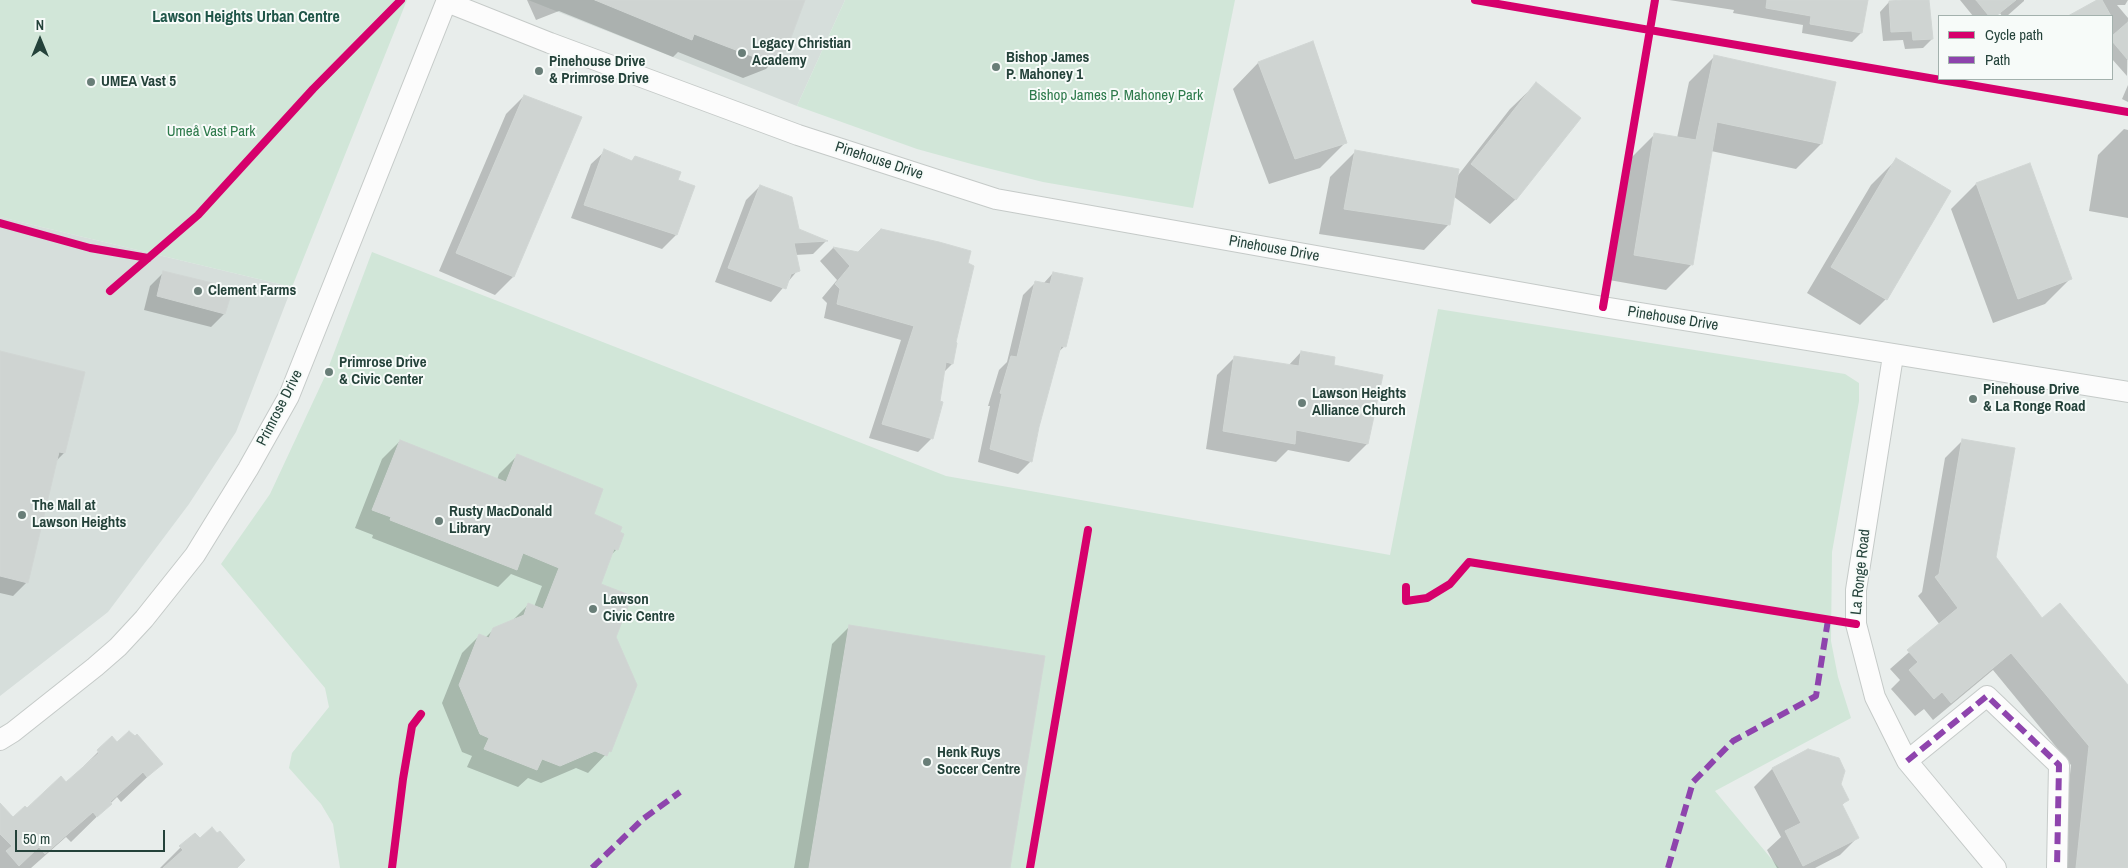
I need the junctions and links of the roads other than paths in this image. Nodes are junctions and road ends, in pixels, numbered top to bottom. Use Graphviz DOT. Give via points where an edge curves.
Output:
graph roads {
  1 [pos="447,1"];
  2 [pos="1893,356"];
  3 [pos="2128,392"];
  4 [pos="0,740"];
  5 [pos="1906,761"];
  6 [pos="1996,868"];
  7 [pos="2057,868"];
  1 -- 2 [label="street, Pinehouse Drive" via="550,43 798,135 996,199"];
  1 -- 4 [label="street, Primrose Drive" via="289,396 248,469 194,555 144,619 101,661"];
  2 -- 3 [label="street, Pinehouse Drive"];
  2 -- 5 [label="street, La Ronge Road" via="1856,590 1856,624 1875,697"];
  5 -- 6 [label="street, La Ronge Road"];
  5 -- 7 [label="street" via="1987,696 2059,765"];
}
